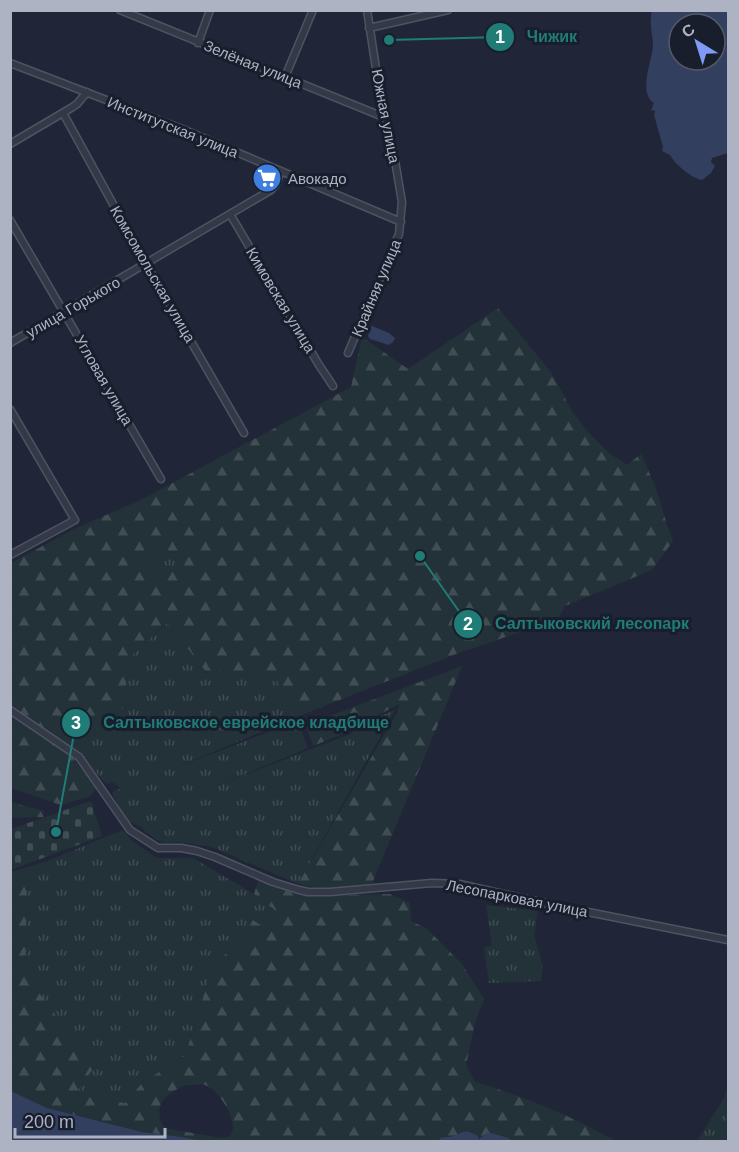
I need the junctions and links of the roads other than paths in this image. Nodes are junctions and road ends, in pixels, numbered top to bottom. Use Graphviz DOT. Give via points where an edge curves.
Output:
graph roads {
  1 [pos="120,10"];
  2 [pos="210,10"];
  3 [pos="313,10"];
  4 [pos="367,10"];
  5 [pos="448,10"];
  6 [pos="369,28"];
  7 [pos="198,43"];
  8 [pos="10,63"];
  9 [pos="285,77"];
  10 [pos="87,92"];
  11 [pos="63,113"];
  12 [pos="386,118"];
  13 [pos="10,144"];
  14 [pos="281,171"];
  15 [pos="230,214"];
  16 [pos="10,220"];
  17 [pos="401,222"];
  18 [pos="146,264"];
  19 [pos="64,312"];
  20 [pos="10,343"];
  21 [pos="348,353"];
  22 [pos="333,386"];
  23 [pos="10,409"];
  24 [pos="244,433"];
  25 [pos="161,479"];
  26 [pos="10,555"];
  27 [pos="10,710"];
  28 [pos="729,940"];
  1 -- 7 [label="street, Зелёная улица"];
  2 -- 7 [label="street"];
  3 -- 9 [label="street"];
  4 -- 6 [label="street, Южная улица"];
  5 -- 6 [label="street"];
  6 -- 12 [label="street, Южная улица"];
  7 -- 9 [label="street, Зелёная улица"];
  8 -- 10 [label="street, Институтская улица"];
  9 -- 12 [label="street, Зелёная улица"];
  10 -- 11 [label="street"];
  10 -- 14 [label="street, Институтская улица"];
  11 -- 13 [label="street"];
  11 -- 18 [label="street, Комсомольская улица"];
  12 -- 17 [label="street, Южная улица" via="402,202"];
  14 -- 15 [label="street, улица Горького" via="274,188"];
  14 -- 17 [label="street, Институтская улица"];
  15 -- 18 [label="street, улица Горького"];
  15 -- 22 [label="street, Кимовская улица"];
  16 -- 19 [label="street, Угловая улица"];
  17 -- 21 [label="street, Крайняя улица"];
  18 -- 19 [label="street, улица Горького"];
  18 -- 24 [label="street, Комсомольская улица"];
  19 -- 20 [label="street, улица Горького"];
  19 -- 25 [label="street, Угловая улица"];
  23 -- 26 [label="street" via="75,520"];
  27 -- 28 [label="street, Лесопарковая улица" via="79,757 130,830 158,848 197,851 308,892 459,884"];
}
